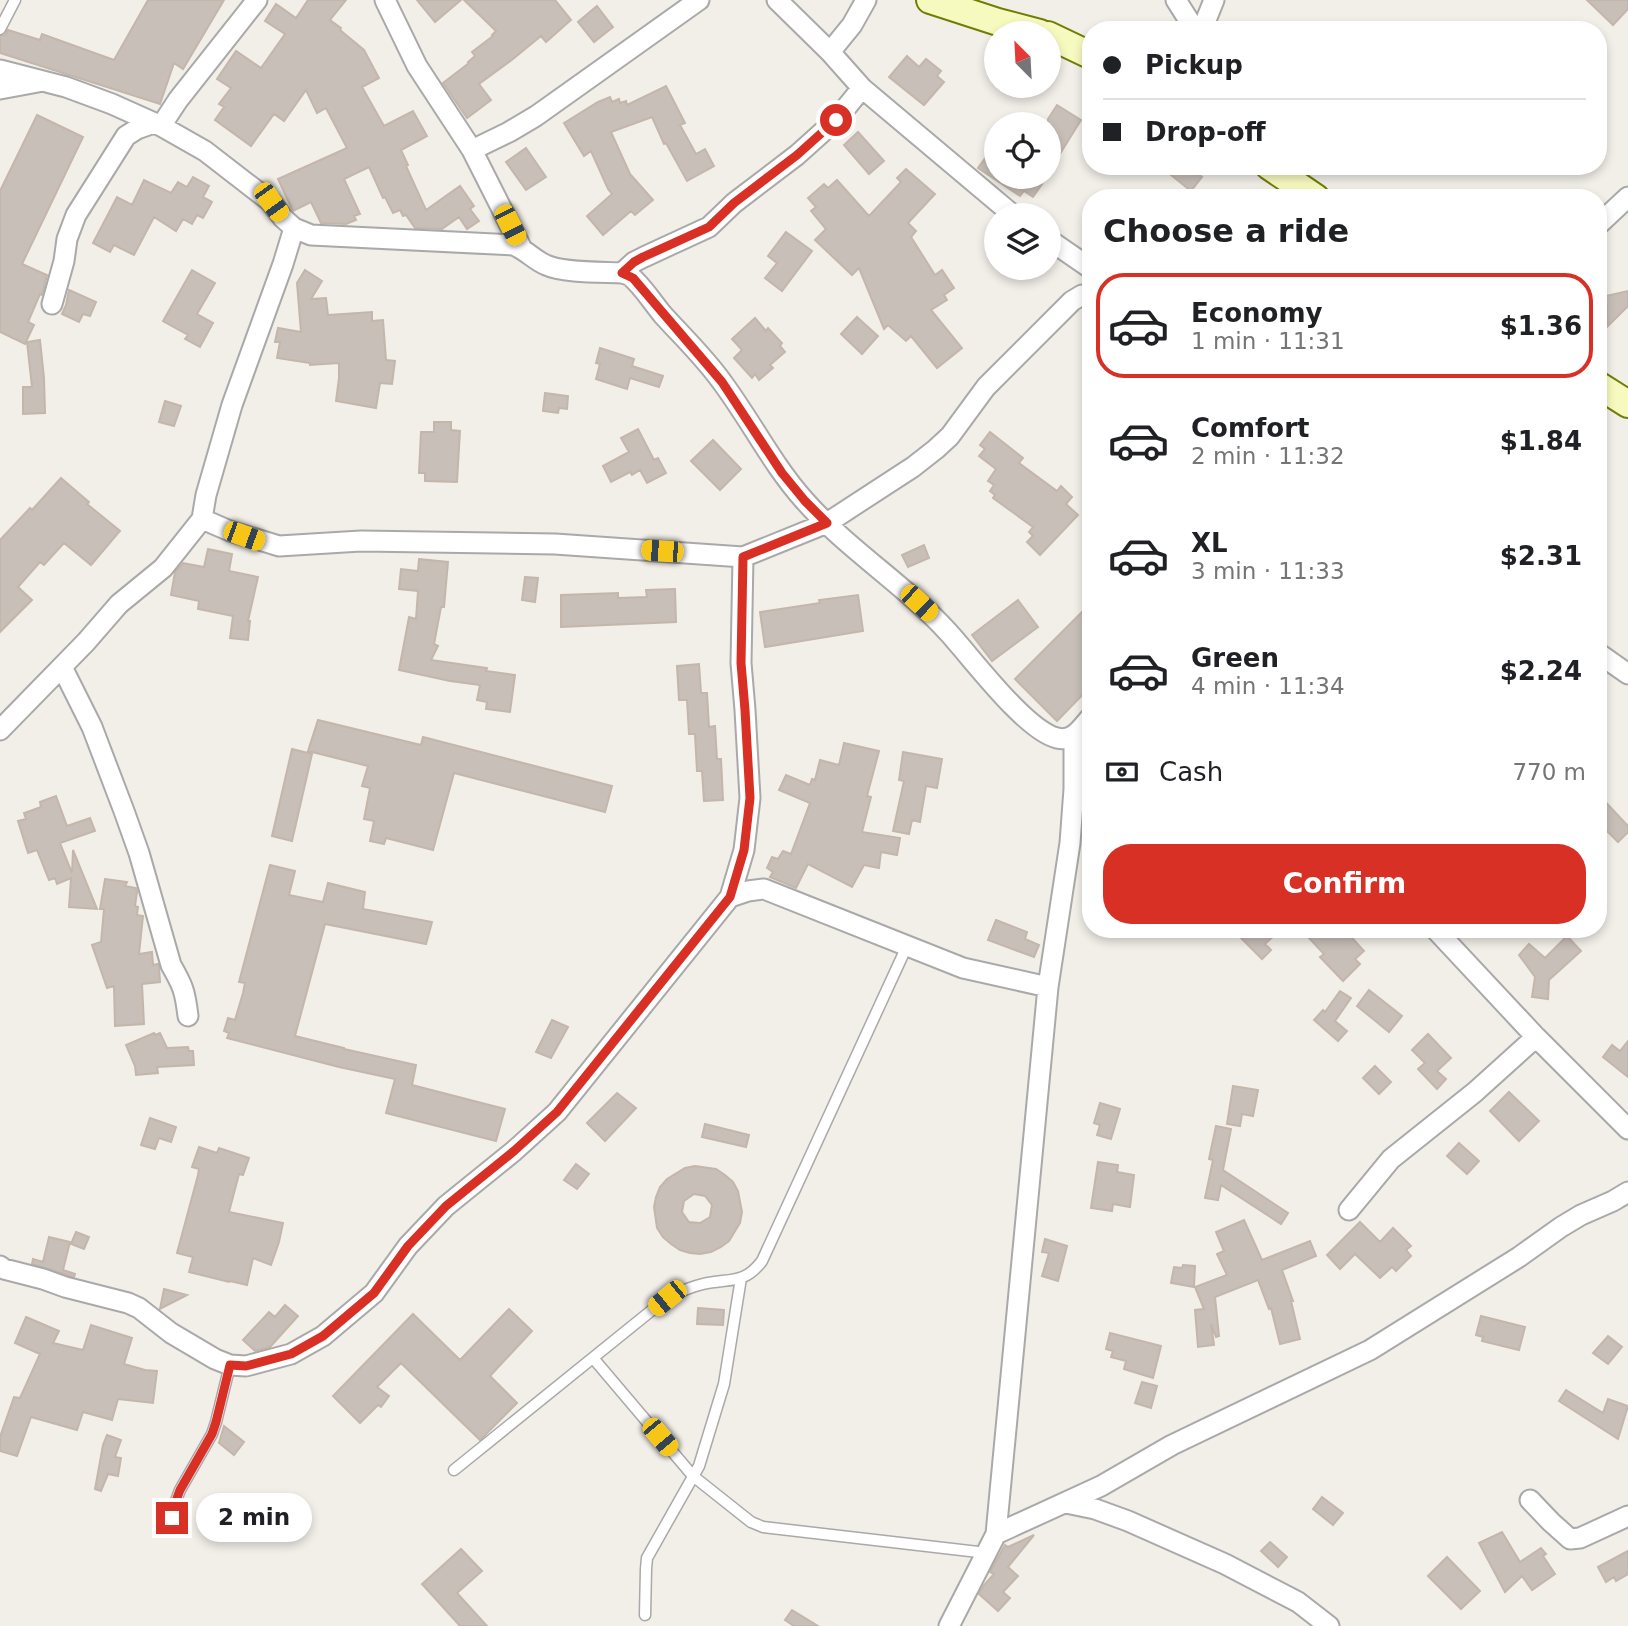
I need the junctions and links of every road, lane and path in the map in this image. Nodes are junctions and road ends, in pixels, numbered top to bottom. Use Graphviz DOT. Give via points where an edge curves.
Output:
graph roads {
  1 [pos="15,0"];
  2 [pos="257,0"];
  3 [pos="385,0"];
  4 [pos="699,0"];
  5 [pos="777,0"];
  6 [pos="866,0"];
  7 [pos="930,0"];
  8 [pos="1176,0"];
  9 [pos="1214,0"];
  10 [pos="995,21"];
  11 [pos="1189,21"];
  12 [pos="1206,21"];
  13 [pos="0,29"];
  14 [pos="1061,41"];
  15 [pos="1082,51"];
  16 [pos="830,52"];
  17 [pos="0,69"];
  18 [pos="43,81"];
  19 [pos="862,88"];
  20 [pos="0,89"];
  21 [pos="158,125"];
  22 [pos="472,150"];
  23 [pos="1285,175"];
  24 [pos="1304,189"];
  25 [pos="1628,197"];
  26 [pos="999,203"];
  27 [pos="1607,217"];
  28 [pos="294,228"];
  29 [pos="1061,248"];
  30 [pos="522,249"];
  31 [pos="1082,262"];
  32 [pos="622,273"];
  33 [pos="1082,295"];
  34 [pos="52,303"];
  35 [pos="1607,391"];
  36 [pos="1628,404"];
  37 [pos="202,519"];
  38 [pos="827,523"];
  39 [pos="743,557"];
  40 [pos="1607,659"];
  41 [pos="62,667"];
  42 [pos="1628,674"];
  43 [pos="1082,727"];
  44 [pos="0,730"];
  45 [pos="1074,736"];
  46 [pos="741,860"];
  47 [pos="760,890"];
  48 [pos="730,897"];
  49 [pos="1444,938"];
  50 [pos="907,946"];
  51 [pos="1048,987"];
  52 [pos="188,1016"];
  53 [pos="1536,1037"];
  54 [pos="1628,1129"];
  55 [pos="1628,1192"];
  56 [pos="1349,1210"];
  57 [pos="0,1266"];
  58 [pos="741,1278"];
  59 [pos="593,1358"];
  60 [pos="230,1365"];
  61 [pos="454,1470"];
  62 [pos="693,1476"];
  63 [pos="1530,1500"];
  64 [pos="1066,1503"];
  65 [pos="1628,1516"];
  66 [pos="172,1518"];
  67 [pos="996,1534"];
  68 [pos="987,1553"];
  69 [pos="645,1615"];
  70 [pos="949,1626"];
  71 [pos="1329,1626"];
  1 -- 13 [label="lane"];
  2 -- 21 [label="street"];
  3 -- 22 [label="street" via="417,66"];
  4 -- 22 [label="street" via="536,116"];
  5 -- 16 [label="street"];
  6 -- 16 [label="street"];
  7 -- 10 [label="main road"];
  8 -- 11 [label="street"];
  9 -- 12 [label="street"];
  14 -- 15 [label="main road"];
  16 -- 19 [label="street"];
  17 -- 18 [label="street"];
  18 -- 20 [label="street"];
  18 -- 21 [label="street"];
  19 -- 26 [label="street"];
  19 -- 32 [label="street" via="836,120 709,227 643,257"];
  21 -- 28 [label="street" via="205,151 271,202"];
  21 -- 34 [label="street" via="137,128 126,136 76,215"];
  22 -- 30 [label="street"];
  23 -- 24 [label="main road"];
  25 -- 27 [label="street"];
  28 -- 30 [label="street" via="312,235"];
  28 -- 37 [label="street" via="232,405"];
  29 -- 31 [label="street"];
  30 -- 32 [label="street" via="547,266"];
  32 -- 38 [label="street" via="633,278 722,382 782,473"];
  33 -- 38 [label="street" via="986,387 936,449"];
  35 -- 36 [label="main road"];
  37 -- 39 [label="street" via="279,547 360,541 555,544"];
  37 -- 41 [label="street" via="163,568 119,604"];
  38 -- 39 [label="street"];
  38 -- 45 [label="street" via="930,613 1021,715 1058,739"];
  39 -- 46 [label="street" via="741,663 750,798"];
  40 -- 42 [label="street"];
  41 -- 44 [label="street"];
  41 -- 52 [label="street" via="92,727 124,811 170,965 186,993"];
  43 -- 45 [label="street"];
  45 -- 51 [label="street" via="1070,843"];
  46 -- 47 [label="street"];
  46 -- 48 [label="street"];
  47 -- 48 [label="street"];
  47 -- 50 [label="street"];
  48 -- 60 [label="street" via="557,1112 446,1206 408,1246 374,1293 323,1336 291,1354 246,1366"];
  49 -- 53 [label="street"];
  50 -- 51 [label="street" via="963,968"];
  50 -- 58 [label="lane" via="762,1261 753,1273"];
  51 -- 67 [label="street"];
  53 -- 54 [label="street"];
  53 -- 56 [label="street" via="1391,1159"];
  55 -- 64 [label="street" via="1561,1227 1370,1350 1172,1445"];
  57 -- 60 [label="street" via="128,1303 196,1349"];
  58 -- 59 [label="lane" via="704,1284 667,1298"];
  58 -- 62 [label="lane" via="724,1384"];
  59 -- 61 [label="lane"];
  59 -- 62 [label="lane"];
  60 -- 66 [label="lane" via="212,1434 180,1490"];
  62 -- 68 [label="lane" via="763,1527"];
  62 -- 69 [label="lane" via="647,1558"];
  63 -- 65 [label="street" via="1570,1539"];
  64 -- 67 [label="street"];
  64 -- 71 [label="street" via="1128,1521 1225,1564 1298,1602"];
  67 -- 68 [label="street"];
  68 -- 70 [label="street"];
}
